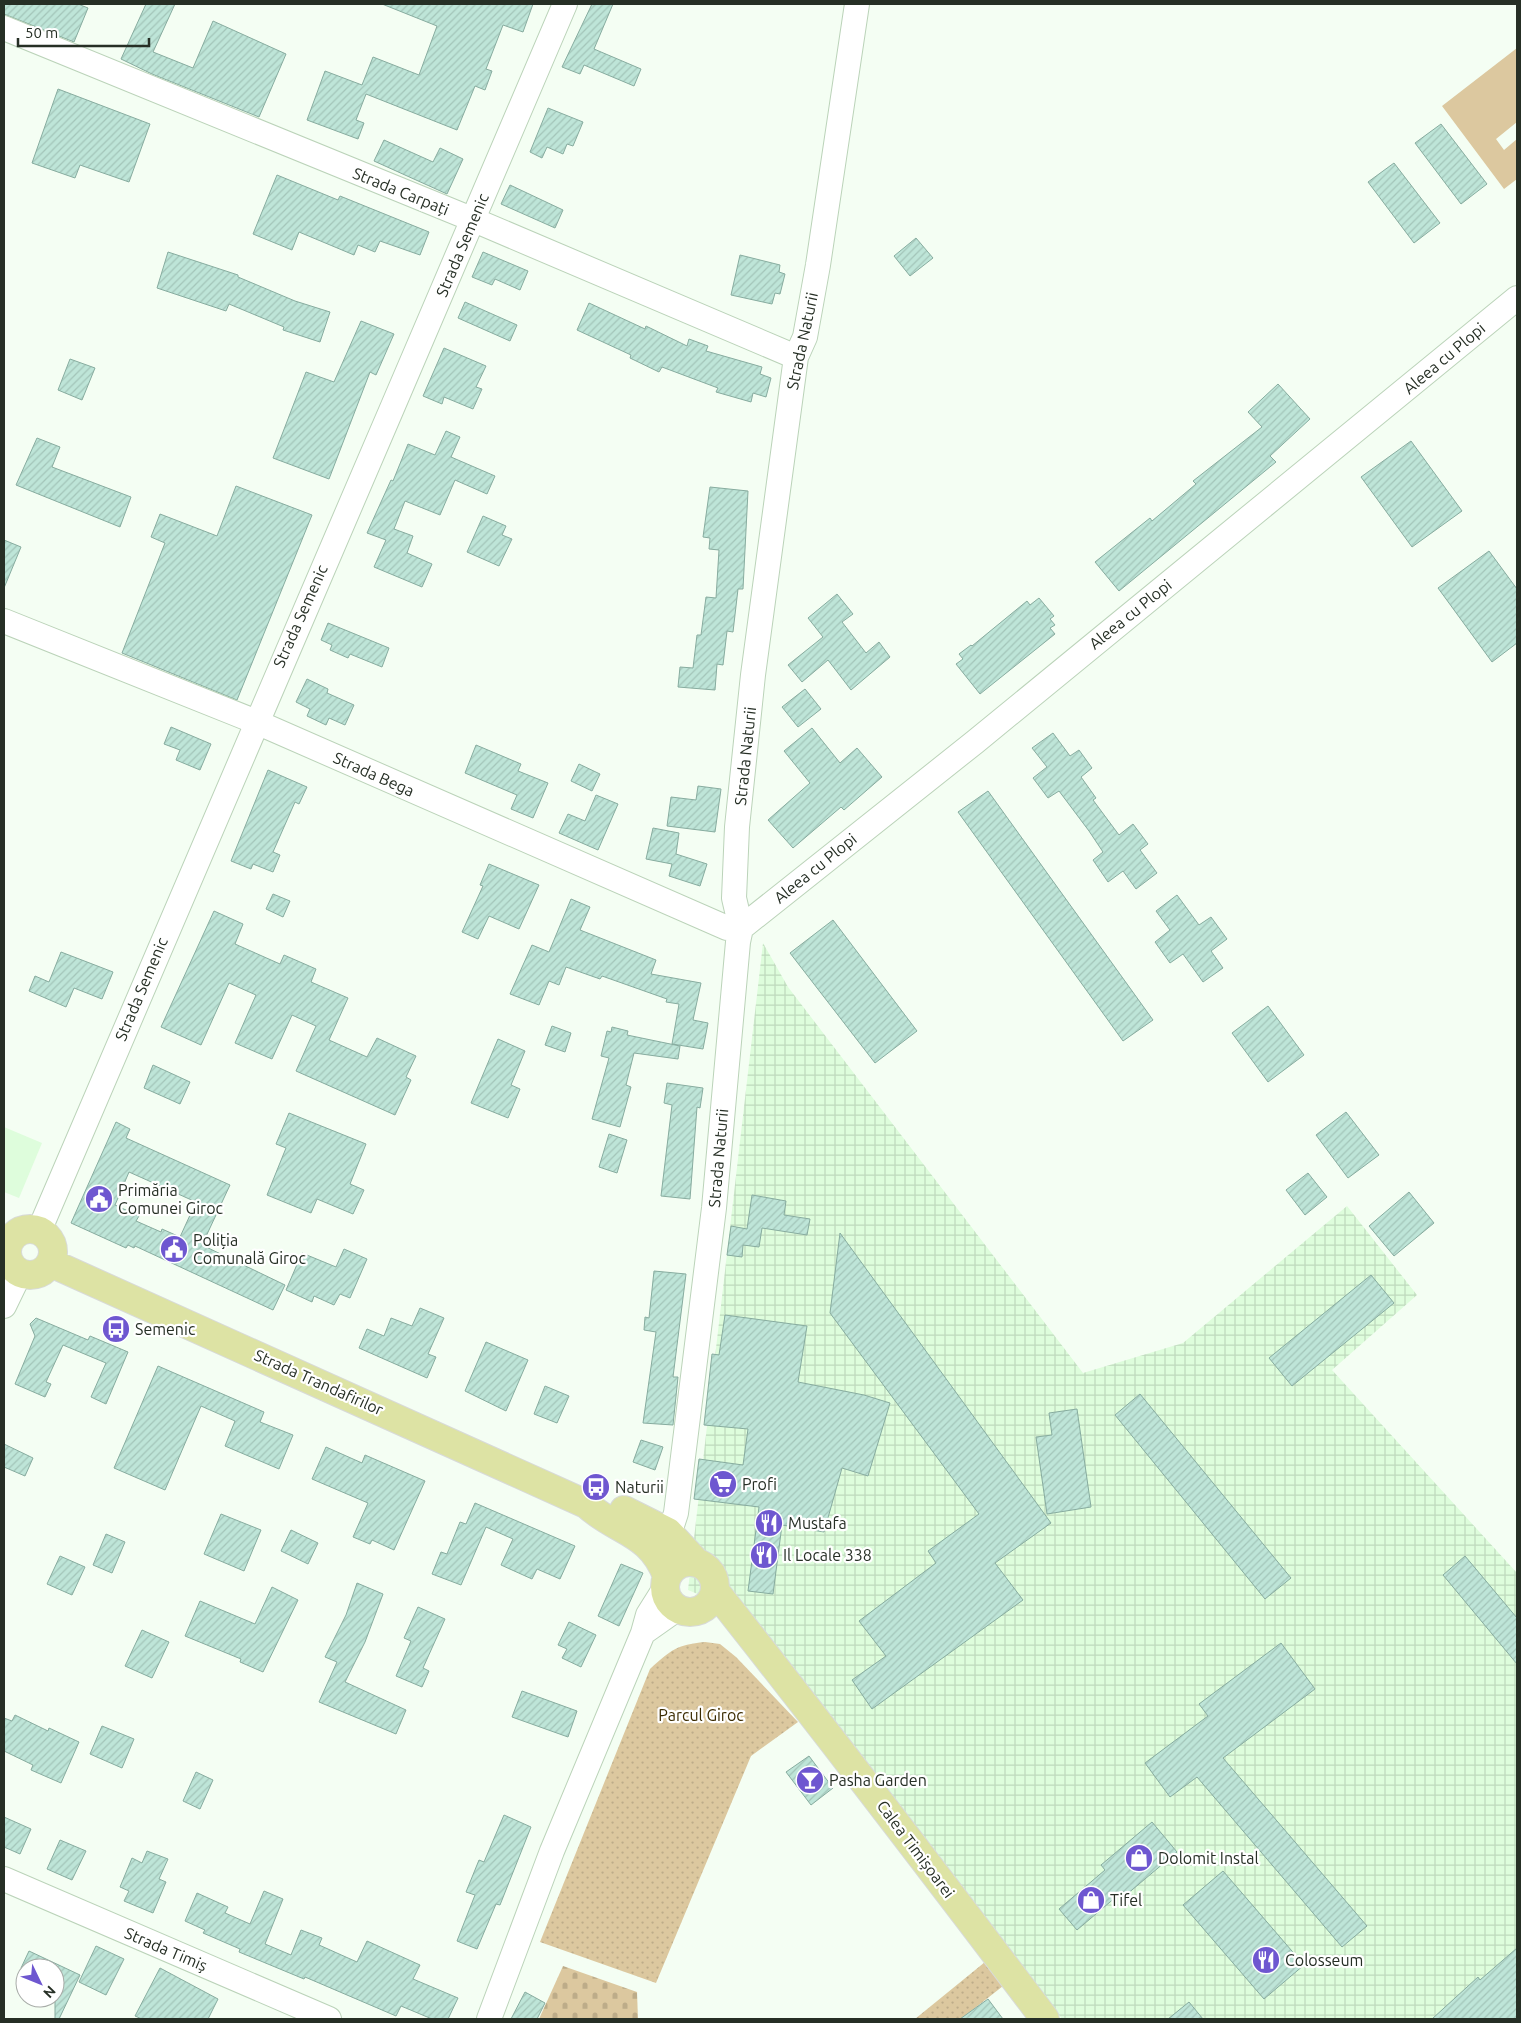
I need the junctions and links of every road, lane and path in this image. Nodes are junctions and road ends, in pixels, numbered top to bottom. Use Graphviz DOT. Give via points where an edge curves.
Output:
graph roads {
  1 [pos="566,4"];
  2 [pos="857,4"];
  3 [pos="4,28"];
  4 [pos="474,220"];
  5 [pos="1517,298"];
  6 [pos="796,357"];
  7 [pos="4,621"];
  8 [pos="254,722"];
  9 [pos="742,928"];
  10 [pos="39,1231"];
  11 [pos="7,1241"];
  12 [pos="51,1263"];
  13 [pos="20,1273"];
  14 [pos="4,1306"];
  15 [pos="586,1504"];
  16 [pos="672,1522"];
  17 [pos="700,1564"];
  18 [pos="681,1589"];
  19 [pos="4,1879"];
  20 [pos="329,2019"];
  21 [pos="489,2019"];
  22 [pos="1045,2019"];
  1 -- 4 [label="street, Strada Semenic"];
  2 -- 6 [label="street, Strada Naturii" via="818,265 805,337"];
  3 -- 4 [label="street, Strada Carpați"];
  4 -- 6 [label="street, Strada Carpați"];
  4 -- 8 [label="street, Strada Semenic"];
  5 -- 9 [label="street, Aleea cu Plopi" via="975,742"];
  6 -- 9 [label="street, Strada Naturii" via="753,674 737,826 734,898"];
  7 -- 8 [label="street, Strada Bega"];
  8 -- 9 [label="street, Strada Bega" via="727,928"];
  8 -- 10 [label="street, Strada Semenic"];
  9 -- 16 [label="street, Strada Naturii" via="734,978 714,1208"];
  10 -- 11 [label="main road" via="26,1230"];
  10 -- 12 [label="main road" via="45,1234 53,1248"];
  11 -- 13 [label="main road" via="10,1263"];
  12 -- 13 [label="main road" via="41,1273"];
  12 -- 15 [label="main road, Strada Trandafirilor"];
  13 -- 14 [label="street"];
  15 -- 16 [label="main road, Strada Trandafirilor" via="609,1505"];
  15 -- 18 [label="main road, Strada Trandafirilor" via="602,1518 642,1538"];
  16 -- 17 [label="main road, Strada Trandafirilor"];
  16 -- 18 [label="street, Strada Naturii"];
  17 -- 18 [label="main road" via="679,1564"];
  17 -- 18 [label="main road, Strada Trandafirilor" via="713,1576"];
  18 -- 21 [label="street" via="643,1633 545,1869"];
  18 -- 22 [label="main road, Calea Timișoarei" via="748,1634 821,1723"];
  19 -- 20 [label="street, Strada Timiș"];
}
